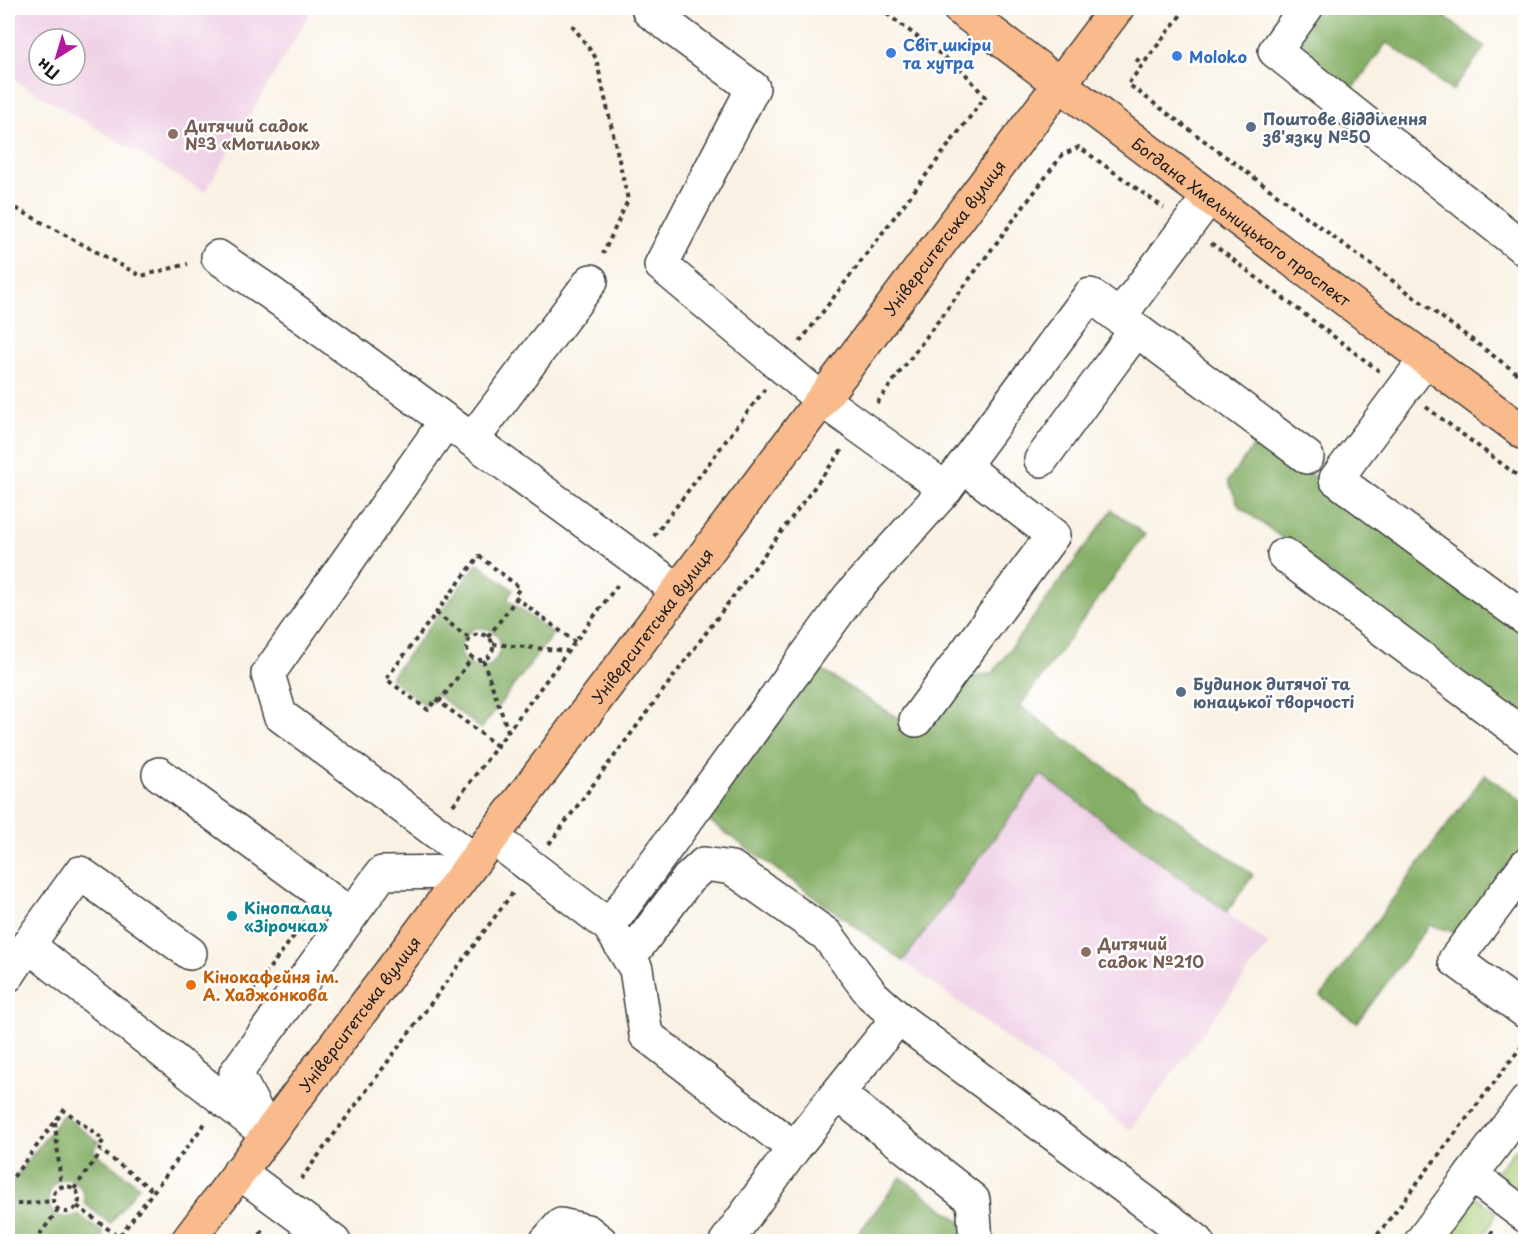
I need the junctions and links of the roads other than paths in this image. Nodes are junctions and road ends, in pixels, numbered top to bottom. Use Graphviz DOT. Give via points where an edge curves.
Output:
graph roads {
  1 [pos="959,8"];
  2 [pos="1117,8"];
  3 [pos="1306,8"];
  4 [pos="649,11"];
  5 [pos="1059,84"];
  6 [pos="1209,197"];
  7 [pos="1526,250"];
  8 [pos="218,257"];
  9 [pos="589,284"];
  10 [pos="1127,324"];
  11 [pos="1426,359"];
  12 [pos="822,399"];
  13 [pos="446,421"];
  14 [pos="1526,434"];
  15 [pos="472,440"];
  16 [pos="1307,456"];
  17 [pos="1041,460"];
  18 [pos="954,478"];
  19 [pos="1284,555"];
  20 [pos="678,590"];
  21 [pos="1526,619"];
  22 [pos="916,720"];
  23 [pos="1526,737"];
  24 [pos="159,774"];
  25 [pos="477,856"];
  26 [pos="1526,865"];
  27 [pos="351,915"];
  28 [pos="609,926"];
  29 [pos="28,945"];
  30 [pos="190,952"];
  31 [pos="629,958"];
  32 [pos="8,975"];
  33 [pos="1526,1012"];
  34 [pos="898,1018"];
  35 [pos="838,1094"];
  36 [pos="1526,1102"];
  37 [pos="268,1134"];
  38 [pos="794,1149"];
  39 [pos="239,1172"];
  40 [pos="1471,1174"];
  41 [pos="1526,1216"];
  42 [pos="1197,1241"];
  43 [pos="187,1242"];
  44 [pos="334,1242"];
  45 [pos="546,1242"];
  46 [pos="601,1242"];
  47 [pos="726,1242"];
  48 [pos="976,1242"];
  49 [pos="1420,1242"];
  1 -- 5 [label="main road, Богдана Хмельницького проспект"];
  2 -- 5 [label="main road, Університетська вулиця"];
  3 -- 7 [label="street" via="1275,51"];
  4 -- 12 [label="street" via="753,88 661,266"];
  5 -- 6 [label="main road, Богдана Хмельницького проспект"];
  5 -- 12 [label="main road, Університетська вулиця"];
  6 -- 10 [label="street"];
  6 -- 11 [label="main road, Богдана Хмельницького проспект"];
  8 -- 13 [label="street"];
  9 -- 15 [label="street"];
  10 -- 16 [label="street"];
  10 -- 17 [label="street"];
  10 -- 18 [label="street" via="1090,295"];
  11 -- 14 [label="main road, Богдана Хмельницького проспект"];
  11 -- 21 [label="street" via="1336,479"];
  12 -- 18 [label="street" via="860,426"];
  12 -- 20 [label="main road, Університетська вулиця"];
  13 -- 15 [label="street"];
  13 -- 25 [label="street" via="268,674 280,715"];
  15 -- 20 [label="street"];
  18 -- 22 [label="street" via="1053,535"];
  18 -- 28 [label="street" via="849,597"];
  19 -- 23 [label="street"];
  20 -- 25 [label="main road, Університетська вулиця"];
  24 -- 27 [label="street"];
  25 -- 27 [label="street" via="382,873"];
  25 -- 28 [label="street" via="532,867"];
  25 -- 37 [label="main road, Університетська вулиця"];
  26 -- 33 [label="street" via="1455,960"];
  27 -- 37 [label="street" via="236,1073"];
  28 -- 31 [label="street"];
  29 -- 30 [label="street" via="80,873"];
  29 -- 32 [label="street"];
  29 -- 37 [label="street"];
  31 -- 34 [label="street" via="688,879 704,864 732,868 827,935 872,995"];
  31 -- 38 [label="street" via="636,969 646,1035"];
  34 -- 35 [label="street"];
  34 -- 42 [label="street"];
  35 -- 38 [label="street"];
  35 -- 48 [label="street" via="973,1200"];
  36 -- 40 [label="street"];
  37 -- 39 [label="main road, Університетська вулиця"];
  38 -- 47 [label="street"];
  39 -- 43 [label="main road, Університетська вулиця"];
  39 -- 44 [label="street"];
  40 -- 41 [label="street"];
  40 -- 49 [label="street"];
  45 -- 46 [label="street" via="561,1225 587,1231"];
}
